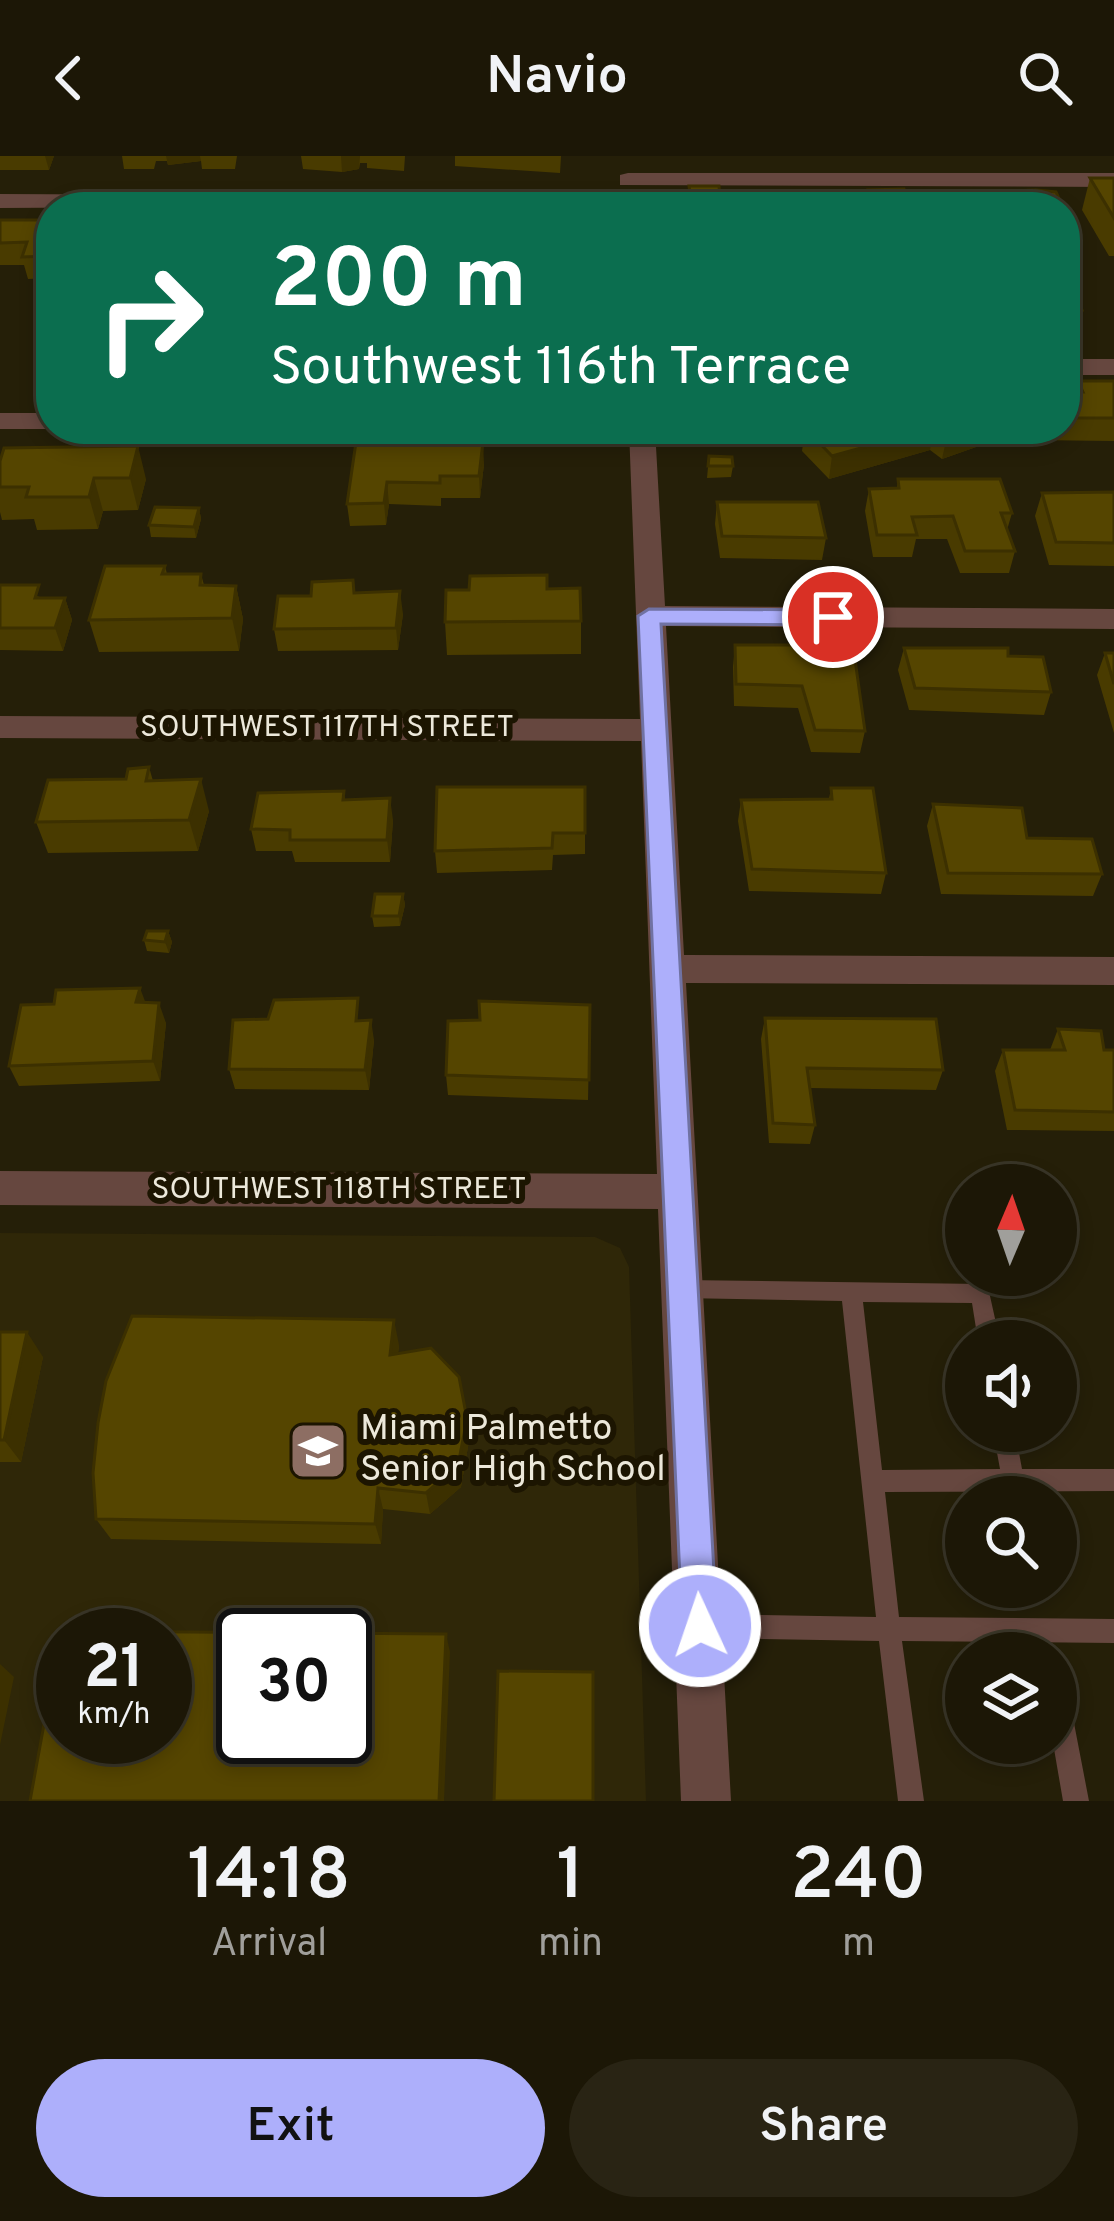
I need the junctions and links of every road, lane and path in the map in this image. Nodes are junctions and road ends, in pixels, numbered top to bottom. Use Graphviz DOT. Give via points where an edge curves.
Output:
graph roads {
  1 [pos="1114,181"];
  2 [pos="628,187"];
  3 [pos="404,192"];
  4 [pos="36,200"];
  5 [pos="0,201"];
  6 [pos="1080,367"];
  7 [pos="1114,367"];
  8 [pos="0,421"];
  9 [pos="36,421"];
  10 [pos="643,444"];
  11 [pos="649,616"];
  12 [pos="1114,619"];
  13 [pos="0,727"];
  14 [pos="655,730"];
  15 [pos="666,969"];
  16 [pos="1114,971"];
  17 [pos="0,1188"];
  18 [pos="677,1192"];
  19 [pos="680,1288"];
  20 [pos="851,1292"];
  21 [pos="985,1320"];
  22 [pos="945,1480"];
  23 [pos="1077,1480"];
  24 [pos="1114,1480"];
  25 [pos="872,1481"];
  26 [pos="700,1626"];
  27 [pos="889,1628"];
  28 [pos="1114,1631"];
  29 [pos="945,1633"];
  30 [pos="1077,1637"];
  31 [pos="1069,1764"];
  32 [pos="706,1801"];
  33 [pos="911,1801"];
  34 [pos="1076,1801"];
  1 -- 2 [label="street"];
  2 -- 3 [label="street"];
  4 -- 5 [label="street"];
  6 -- 7 [label="street"];
  8 -- 9 [label="street"];
  10 -- 11 [label="street"];
  11 -- 12 [label="street"];
  11 -- 14 [label="street"];
  13 -- 14 [label="street, SOUTHWEST 117TH STREET"];
  14 -- 15 [label="street"];
  15 -- 16 [label="street"];
  15 -- 18 [label="street"];
  17 -- 18 [label="street, SOUTHWEST 118TH STREET"];
  18 -- 19 [label="street"];
  19 -- 20 [label="lane"];
  19 -- 26 [label="street"];
  20 -- 21 [label="lane" via="981,1294"];
  20 -- 25 [label="lane"];
  22 -- 25 [label="lane"];
  23 -- 24 [label="lane"];
  25 -- 27 [label="lane"];
  26 -- 27 [label="lane"];
  26 -- 32 [label="street"];
  27 -- 29 [label="lane"];
  27 -- 33 [label="lane"];
  28 -- 30 [label="lane"];
  31 -- 34 [label="lane"];
}
